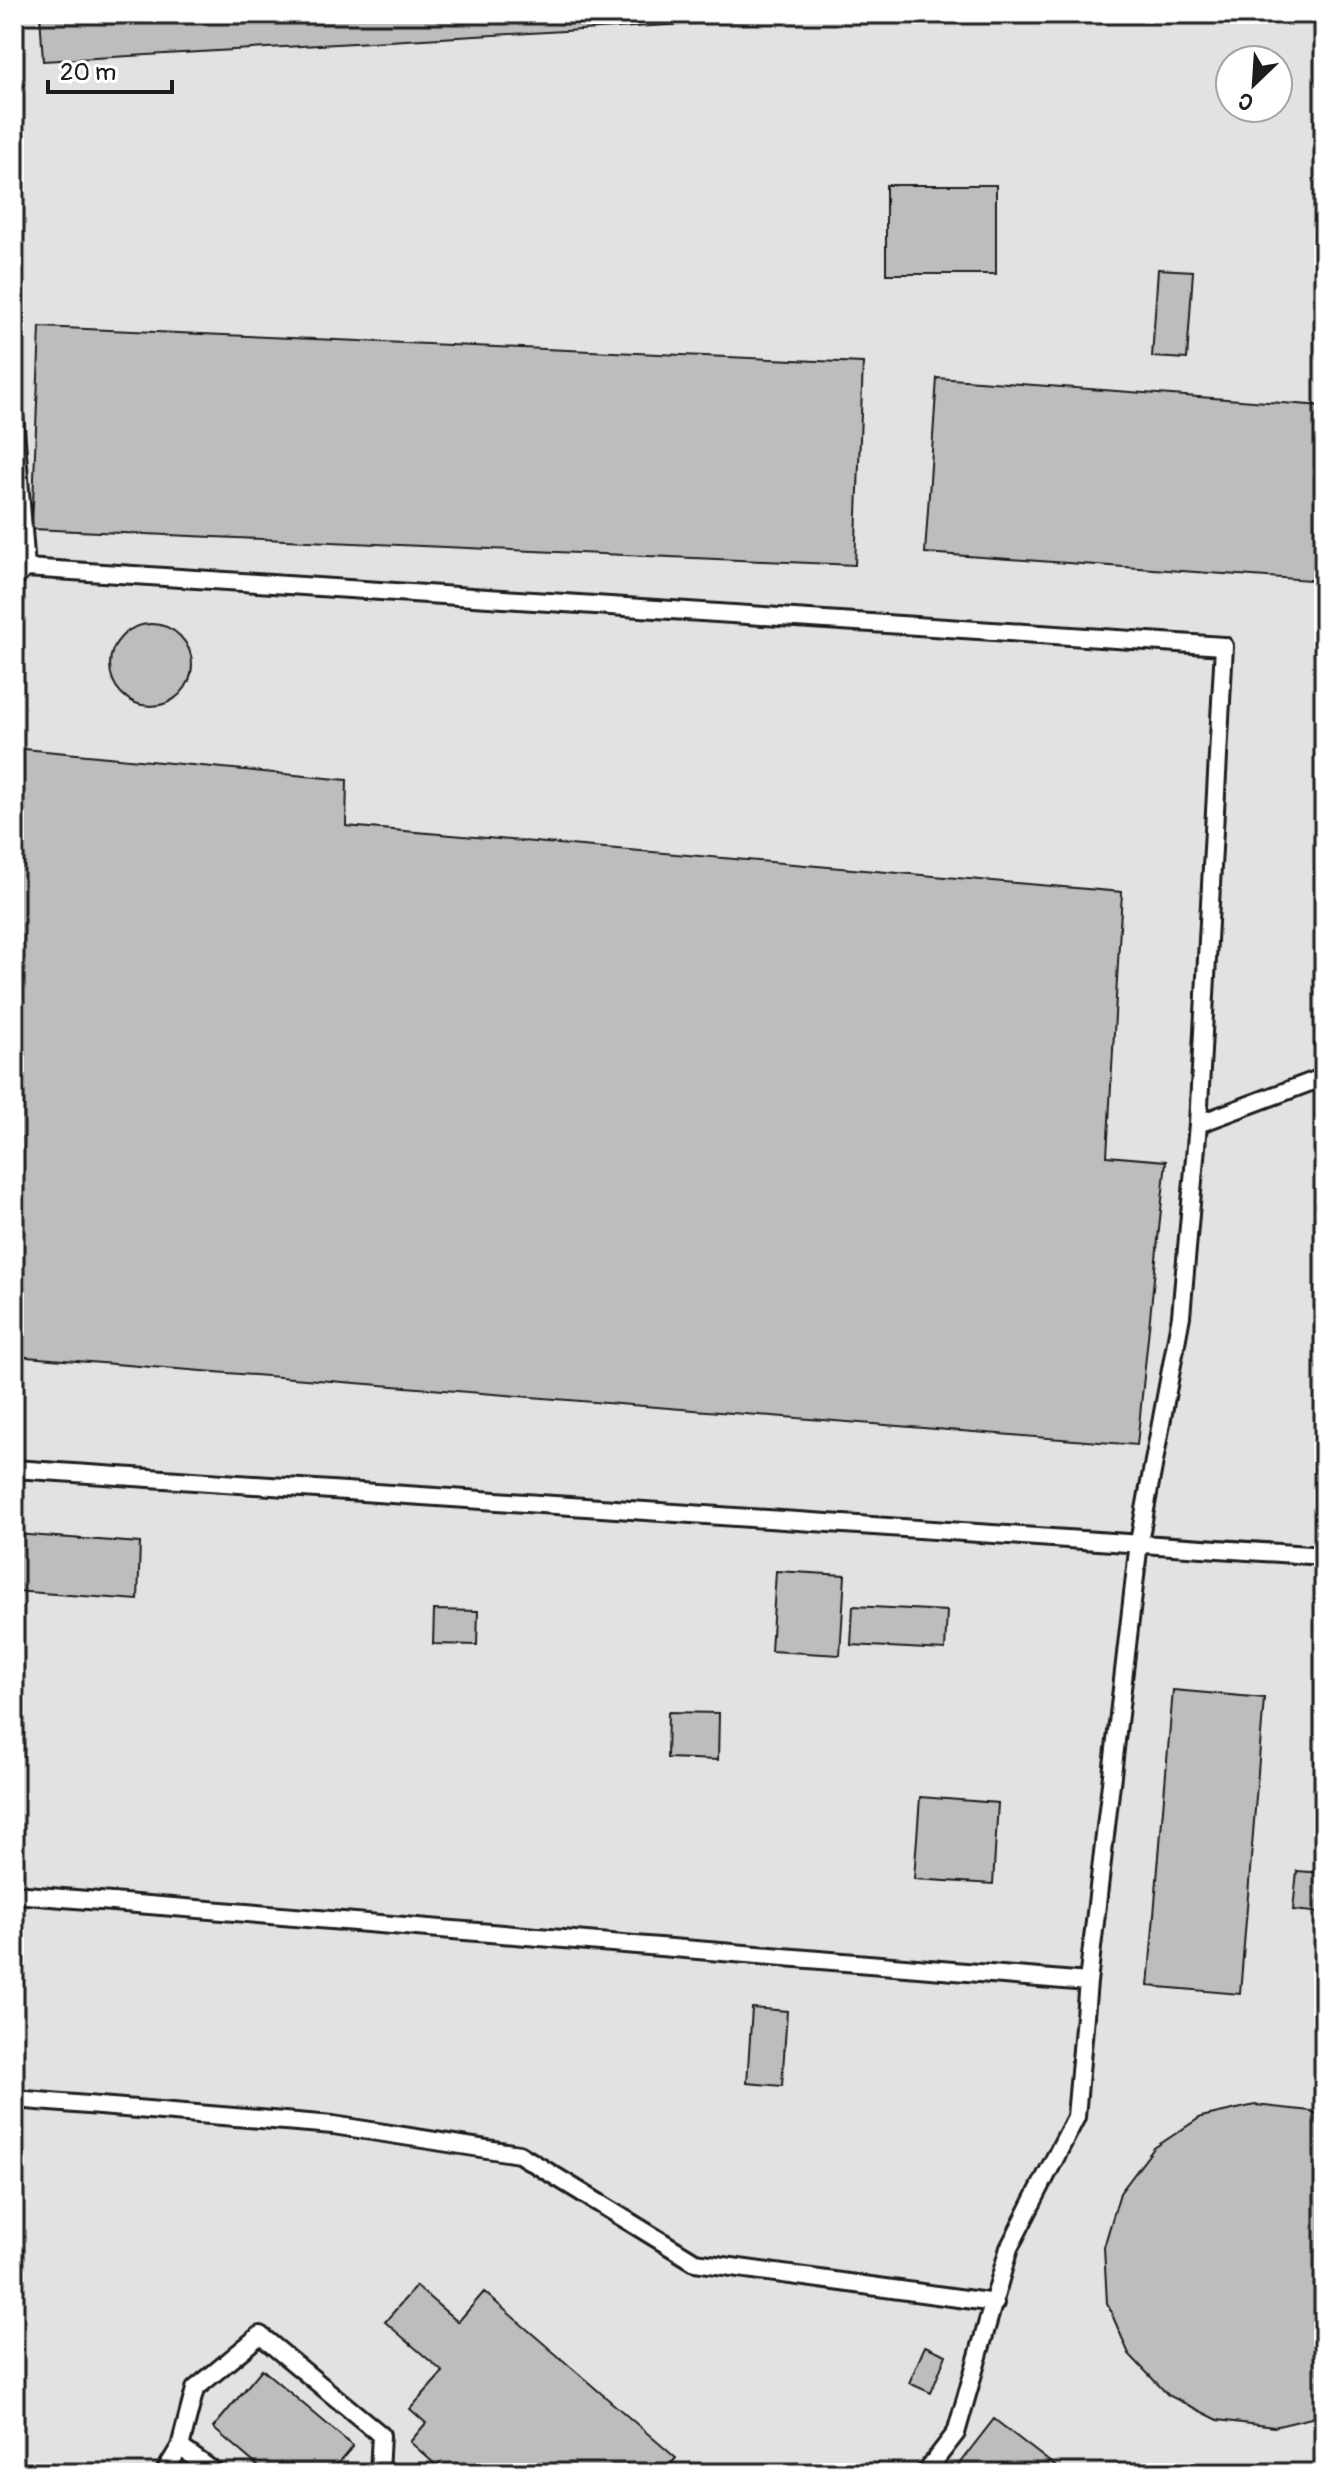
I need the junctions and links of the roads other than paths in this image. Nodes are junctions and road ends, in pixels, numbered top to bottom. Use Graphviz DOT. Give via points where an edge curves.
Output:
graph roads {
  1 [pos="14,415"];
  2 [pos="20,573"];
  3 [pos="1324,1077"];
  4 [pos="1198,1124"];
  5 [pos="14,1469"];
  6 [pos="1139,1542"];
  7 [pos="1324,1556"];
  8 [pos="14,1894"];
  9 [pos="1088,1982"];
  10 [pos="14,2099"];
  11 [pos="995,2303"];
  12 [pos="180,2447"];
  13 [pos="164,2473"];
  14 [pos="216,2473"];
  15 [pos="379,2473"];
  16 [pos="925,2473"];
  1 -- 2 [label="lane"];
  2 -- 4 [label="lane" via="1224,646"];
  3 -- 4 [label="lane"];
  4 -- 6 [label="lane" via="1181,1316"];
  5 -- 6 [label="lane"];
  6 -- 7 [label="lane"];
  6 -- 9 [label="lane"];
  8 -- 9 [label="lane"];
  9 -- 11 [label="lane" via="1076,2117 1009,2248"];
  10 -- 11 [label="lane" via="333,2125 519,2154 695,2262"];
  11 -- 16 [label="lane" via="956,2433"];
  12 -- 13 [label="lane"];
  12 -- 14 [label="lane"];
  12 -- 15 [label="lane" via="195,2389 260,2335 381,2435"];
}
